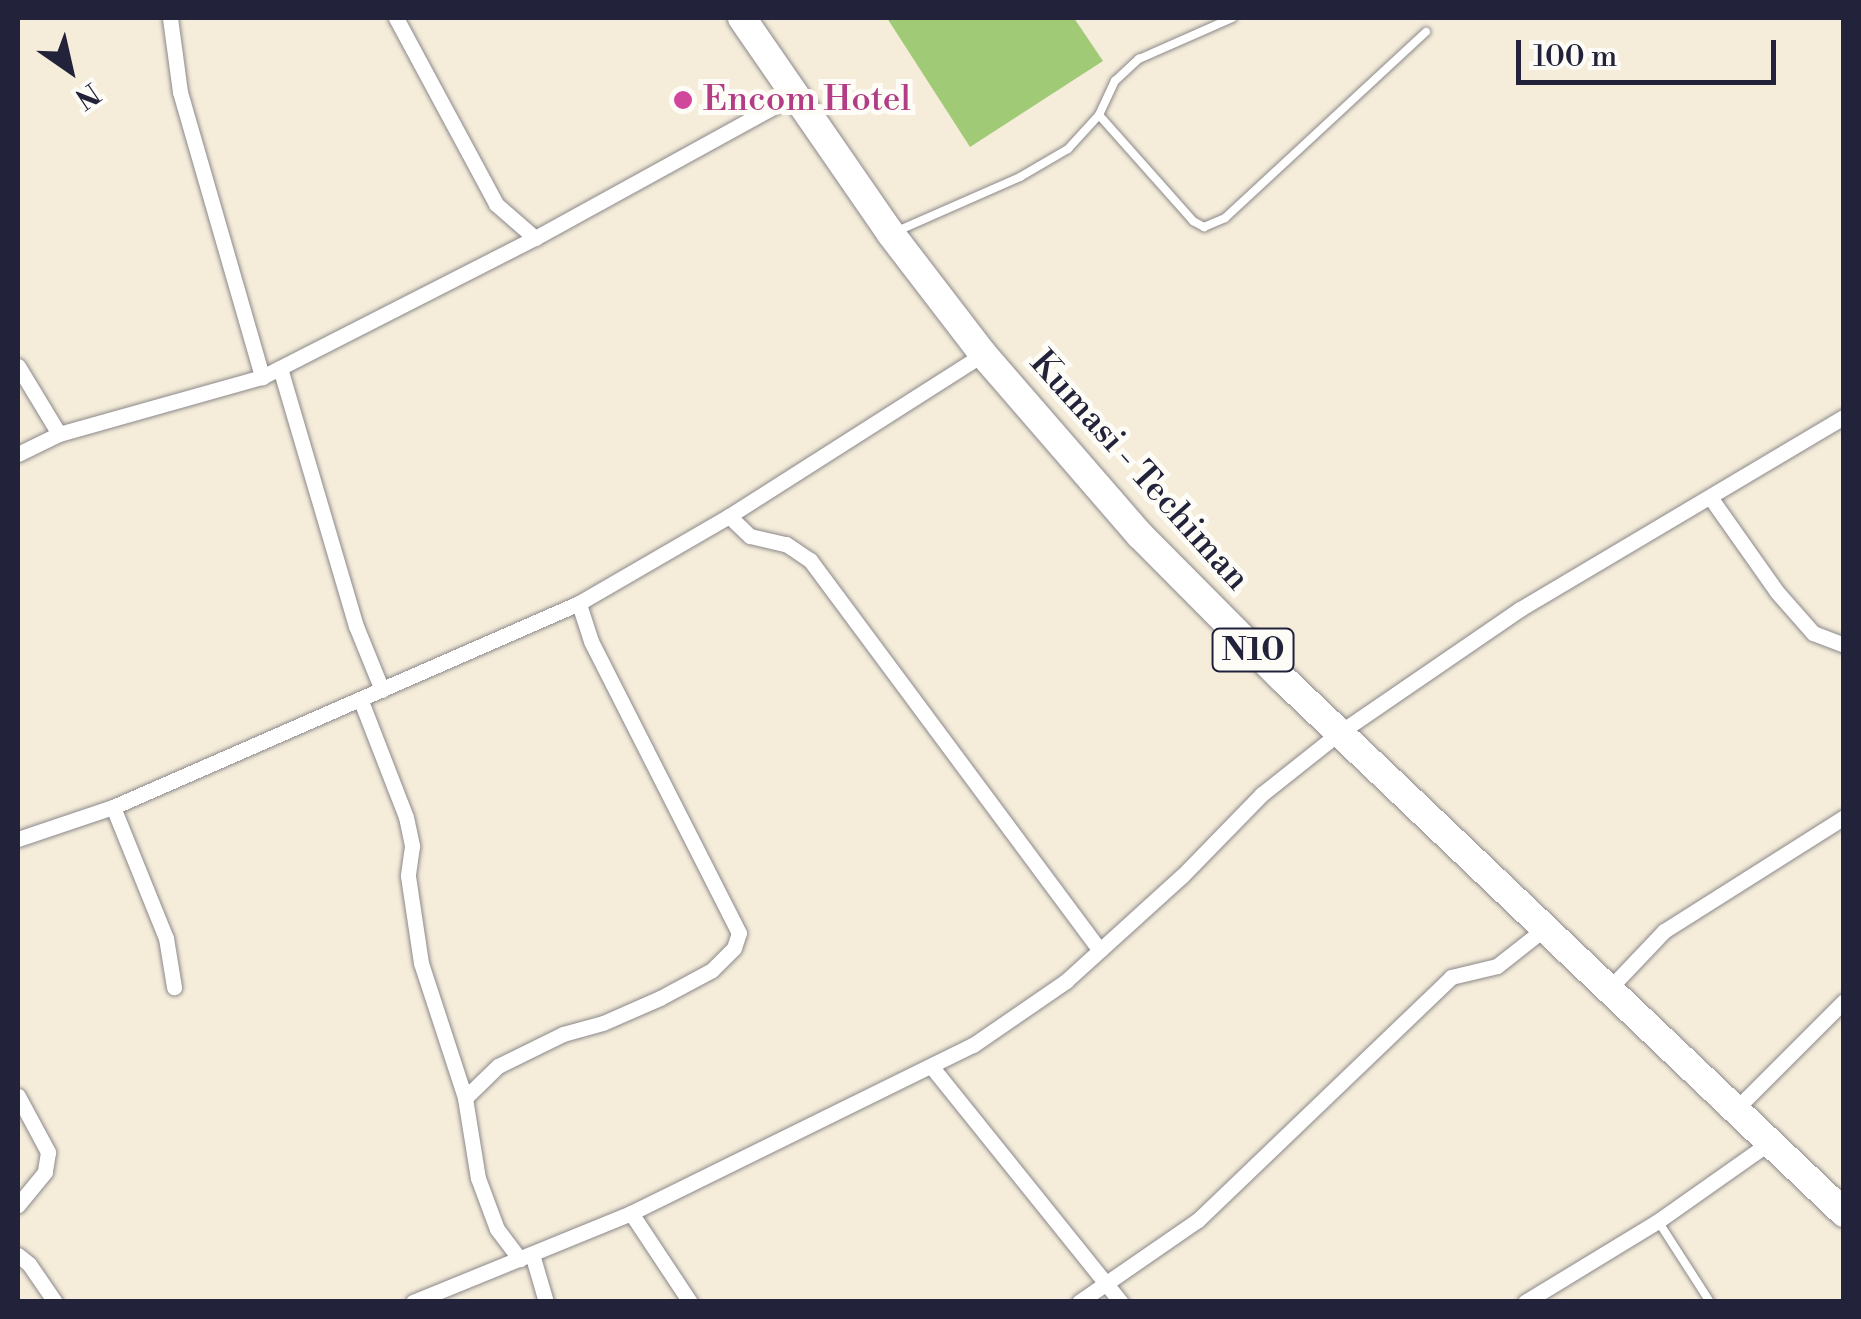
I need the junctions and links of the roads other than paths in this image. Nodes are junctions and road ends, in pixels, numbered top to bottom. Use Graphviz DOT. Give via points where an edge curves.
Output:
graph roads {
  1 [pos="170,18"];
  2 [pos="396,18"];
  3 [pos="742,18"];
  4 [pos="1232,18"];
  5 [pos="1426,32"];
  6 [pos="795,95"];
  7 [pos="1100,115"];
  8 [pos="891,234"];
  9 [pos="535,238"];
  10 [pos="983,354"];
  11 [pos="18,366"];
  12 [pos="280,368"];
  13 [pos="262,377"];
  14 [pos="1844,417"];
  15 [pos="60,434"];
  16 [pos="18,454"];
  17 [pos="1710,496"];
  18 [pos="729,516"];
  19 [pos="579,603"];
  20 [pos="1844,645"];
  21 [pos="382,690"];
  22 [pos="361,701"];
  23 [pos="1339,733"];
  24 [pos="113,808"];
  25 [pos="1844,817"];
  26 [pos="18,839"];
  27 [pos="1544,930"];
  28 [pos="1100,950"];
  29 [pos="174,987"];
  30 [pos="1608,990"];
  31 [pos="1844,1001"];
  32 [pos="931,1066"];
  33 [pos="18,1096"];
  34 [pos="465,1098"];
  35 [pos="1735,1110"];
  36 [pos="1769,1143"];
  37 [pos="18,1205"];
  38 [pos="631,1213"];
  39 [pos="1844,1214"];
  40 [pos="1658,1221"];
  41 [pos="18,1256"];
  42 [pos="526,1256"];
  43 [pos="1106,1283"];
  44 [pos="55,1302"];
  45 [pos="412,1302"];
  46 [pos="546,1302"];
  47 [pos="690,1302"];
  48 [pos="1079,1302"];
  49 [pos="1121,1302"];
  50 [pos="1525,1302"];
  51 [pos="1710,1302"];
  1 -- 13 [label="street" via="180,92"];
  2 -- 9 [label="street" via="496,204"];
  3 -- 6 [label="highway, Kumasi - Techiman / N10"];
  4 -- 7 [label="lane" via="1139,60 1115,81"];
  5 -- 7 [label="lane" via="1225,218 1204,228"];
  6 -- 8 [label="highway, Kumasi - Techiman / N10"];
  6 -- 9 [label="street"];
  7 -- 8 [label="lane" via="1068,149 1020,177"];
  8 -- 10 [label="highway, Kumasi - Techiman / N10"];
  9 -- 12 [label="street"];
  10 -- 18 [label="street"];
  10 -- 23 [label="highway, Kumasi - Techiman / N10" via="1185,583"];
  11 -- 15 [label="street"];
  12 -- 13 [label="street"];
  12 -- 21 [label="street" via="356,626"];
  13 -- 15 [label="street"];
  14 -- 17 [label="street"];
  15 -- 16 [label="street"];
  17 -- 20 [label="street" via="1777,592 1813,632"];
  17 -- 23 [label="street" via="1520,609"];
  18 -- 19 [label="street"];
  18 -- 28 [label="street" via="750,536 786,544 810,560"];
  19 -- 21 [label="street"];
  19 -- 34 [label="street" via="591,641 739,932 734,948 712,970 498,1066"];
  21 -- 22 [label="street"];
  22 -- 24 [label="street"];
  22 -- 34 [label="street" via="406,818 421,964"];
  23 -- 27 [label="highway, Kumasi - Techiman / N10"];
  23 -- 28 [label="street" via="1262,794"];
  24 -- 26 [label="street"];
  24 -- 29 [label="street" via="166,938"];
  25 -- 30 [label="street" via="1664,931"];
  27 -- 30 [label="highway, Kumasi - Techiman / N10"];
  27 -- 43 [label="street" via="1498,966 1451,977 1198,1220"];
  28 -- 32 [label="street" via="1034,1006"];
  30 -- 35 [label="highway, Kumasi - Techiman / N10"];
  31 -- 35 [label="street"];
  32 -- 38 [label="street"];
  32 -- 43 [label="street"];
  33 -- 37 [label="street" via="46,1142 48,1163"];
  34 -- 42 [label="street" via="486,1204"];
  35 -- 36 [label="highway, Kumasi - Techiman / N10"];
  36 -- 39 [label="highway, Kumasi - Techiman / N10"];
  36 -- 40 [label="street"];
  38 -- 42 [label="street"];
  38 -- 47 [label="street"];
  40 -- 50 [label="street"];
  40 -- 51 [label="lane"];
  41 -- 44 [label="street"];
  42 -- 45 [label="street"];
  42 -- 46 [label="street"];
  43 -- 48 [label="street"];
  43 -- 49 [label="street"];
}
